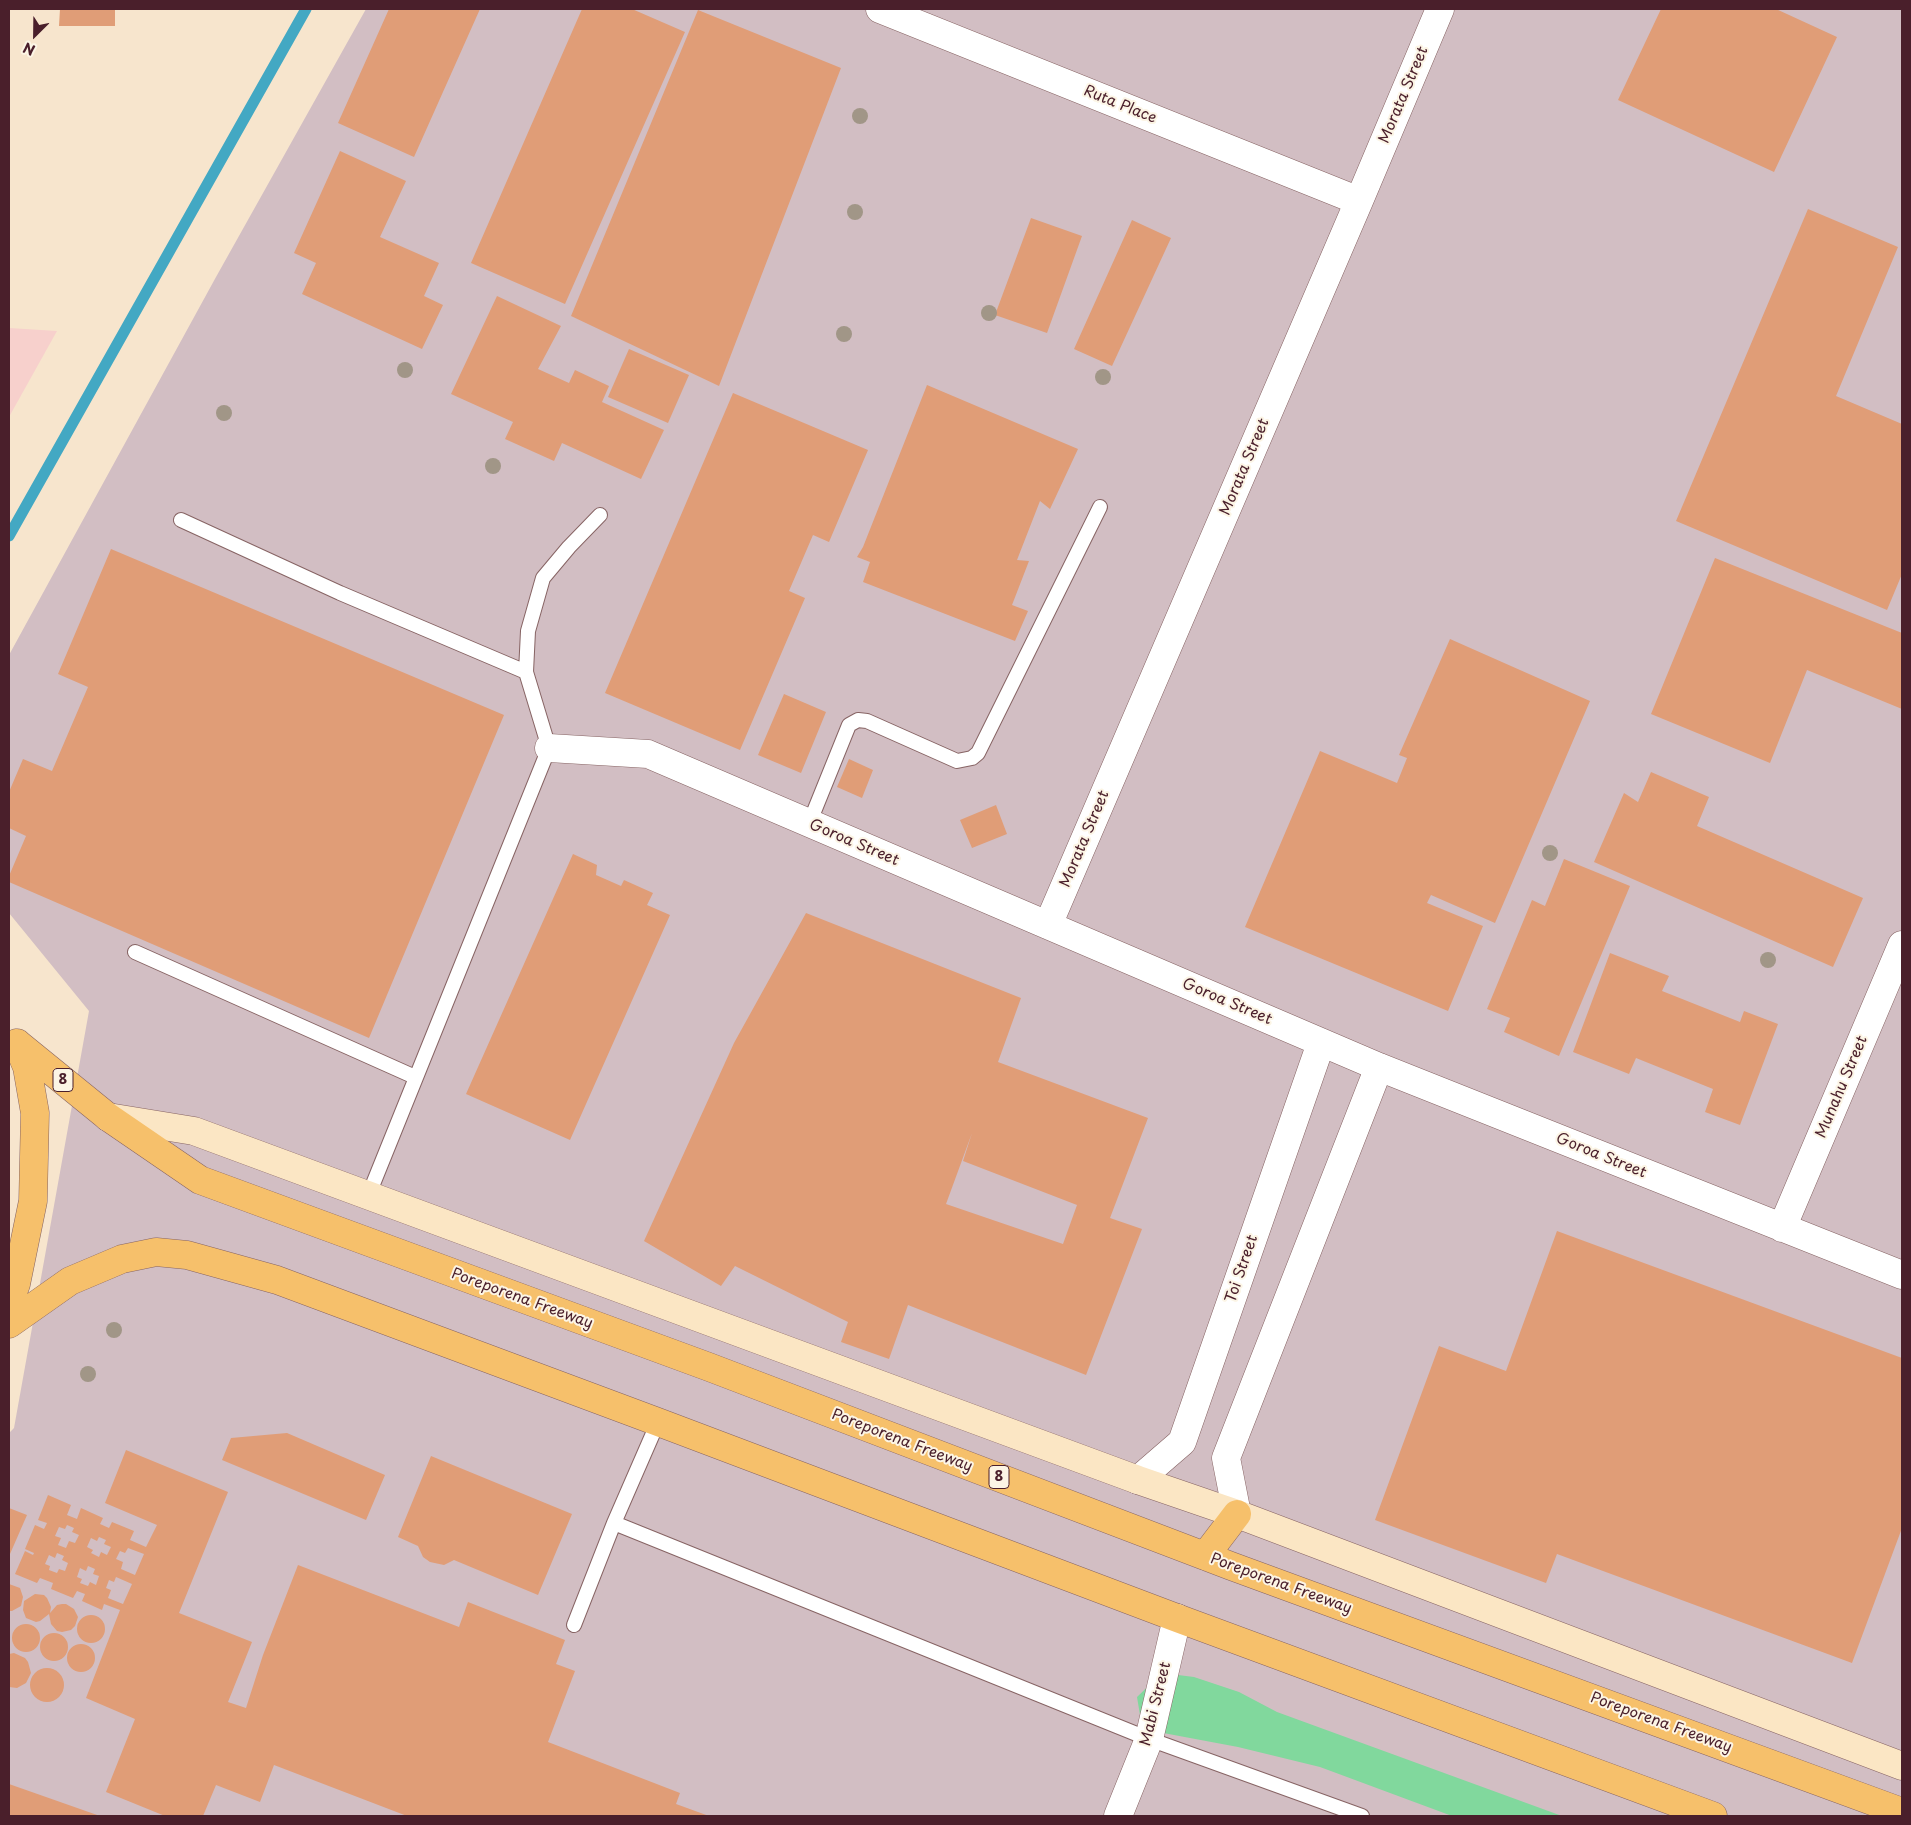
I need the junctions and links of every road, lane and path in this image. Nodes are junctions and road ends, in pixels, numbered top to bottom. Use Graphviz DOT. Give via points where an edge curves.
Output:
graph roads {
  1 [pos="880,9"];
  2 [pos="1440,9"];
  3 [pos="1359,202"];
  4 [pos="1100,507"];
  5 [pos="600,515"];
  6 [pos="181,520"];
  7 [pos="526,672"];
  8 [pos="549,748"];
  9 [pos="809,824"];
  10 [pos="1048,925"];
  11 [pos="1902,945"];
  12 [pos="135,952"];
  13 [pos="13,1036"];
  14 [pos="1321,1043"];
  15 [pos="1380,1067"];
  16 [pos="415,1077"];
  17 [pos="108,1118"];
  18 [pos="369,1194"];
  19 [pos="1782,1228"];
  20 [pos="1902,1275"];
  21 [pos="9,1303"];
  22 [pos="9,1324"];
  23 [pos="658,1422"];
  24 [pos="1138,1480"];
  25 [pos="1237,1514"];
  26 [pos="614,1522"];
  27 [pos="1205,1556"];
  28 [pos="1231,1566"];
  29 [pos="1177,1618"];
  30 [pos="574,1626"];
  31 [pos="1149,1739"];
  32 [pos="1902,1766"];
  33 [pos="1902,1812"];
  34 [pos="1118,1816"];
  35 [pos="1362,1816"];
  36 [pos="1713,1816"];
  1 -- 3 [label="street, Ruta Place"];
  2 -- 3 [label="street, Morata Street"];
  3 -- 10 [label="street, Morata Street"];
  4 -- 9 [label="lane" via="978,753 965,761 957,761 867,721 858,720 850,724"];
  5 -- 7 [label="lane" via="543,578 528,631"];
  6 -- 7 [label="lane" via="340,593"];
  7 -- 8 [label="lane"];
  8 -- 9 [label="street, Goroa Street" via="648,754"];
  8 -- 16 [label="lane"];
  9 -- 10 [label="street, Goroa Street"];
  10 -- 14 [label="street, Goroa Street"];
  11 -- 19 [label="street, Munahu Street"];
  12 -- 16 [label="lane"];
  13 -- 17 [label="highway, Poreporena Freeway / 8"];
  13 -- 21 [label="highway" via="27,1067 35,1113 33,1201"];
  14 -- 15 [label="street, Goroa Street"];
  14 -- 24 [label="street, Toi Street" via="1182,1442"];
  15 -- 19 [label="street, Goroa Street"];
  15 -- 25 [label="street" via="1226,1458"];
  16 -- 18 [label="lane"];
  17 -- 18 [label="street" via="194,1130"];
  17 -- 27 [label="highway, Poreporena Freeway / 8" via="200,1180 709,1367"];
  18 -- 24 [label="street"];
  19 -- 20 [label="street, Goroa Street"];
  22 -- 23 [label="highway" via="70,1281 122,1259 156,1252 187,1255 277,1280"];
  23 -- 26 [label="lane"];
  23 -- 29 [label="highway"];
  24 -- 25 [label="street"];
  25 -- 27 [label="highway"];
  25 -- 28 [label="highway"];
  25 -- 32 [label="street"];
  26 -- 30 [label="lane"];
  26 -- 31 [label="lane"];
  27 -- 28 [label="highway, Poreporena Freeway / 8"];
  28 -- 33 [label="highway, Poreporena Freeway / 8"];
  29 -- 31 [label="street, Mabi Street"];
  29 -- 36 [label="highway"];
  31 -- 34 [label="street, Mabi Street"];
  31 -- 35 [label="lane"];
}
